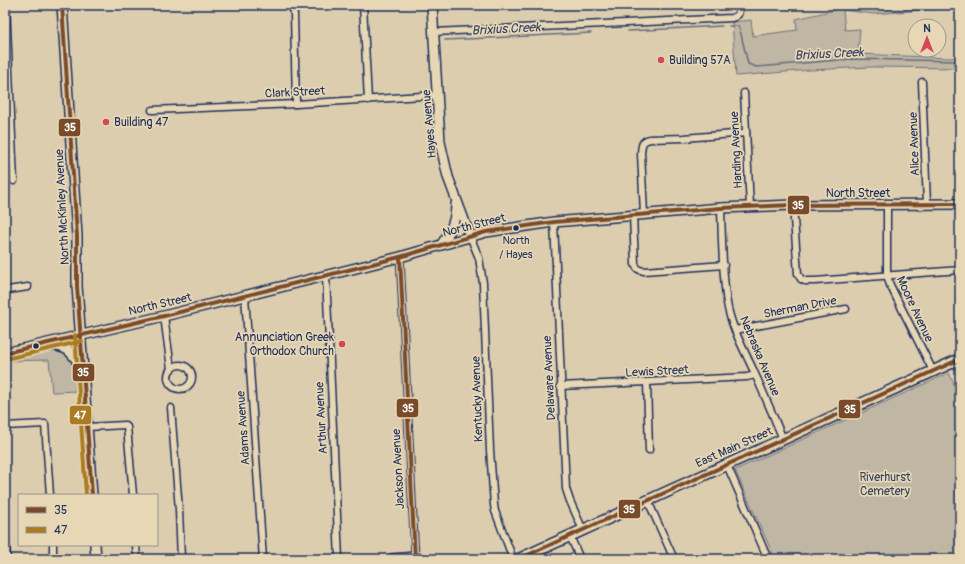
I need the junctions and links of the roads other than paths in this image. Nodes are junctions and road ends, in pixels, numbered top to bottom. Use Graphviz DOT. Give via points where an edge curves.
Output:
graph roads {
  1 [pos="6,5"];
  2 [pos="62,5"];
  3 [pos="291,5"];
  4 [pos="363,5"];
  5 [pos="432,5"];
  6 [pos="739,5"];
  7 [pos="434,32"];
  8 [pos="922,82"];
  9 [pos="744,93"];
  10 [pos="438,95"];
  11 [pos="368,100"];
  12 [pos="296,104"];
  13 [pos="152,110"];
  14 [pos="746,133"];
  15 [pos="14,181"];
  16 [pos="455,196"];
  17 [pos="928,204"];
  18 [pos="960,204"];
  19 [pos="793,205"];
  20 [pos="887,205"];
  21 [pos="750,206"];
  22 [pos="721,208"];
  23 [pos="644,214"];
  24 [pos="633,215"];
  25 [pos="554,222"];
  26 [pos="470,236"];
  27 [pos="442,244"];
  28 [pos="400,257"];
  29 [pos="724,266"];
  30 [pos="960,270"];
  31 [pos="887,275"];
  32 [pos="326,276"];
  33 [pos="28,287"];
  34 [pos="8,290"];
  35 [pos="245,296"];
  36 [pos="846,309"];
  37 [pos="164,316"];
  38 [pos="735,330"];
  39 [pos="81,335"];
  40 [pos="39,345"];
  41 [pos="5,353"];
  42 [pos="960,359"];
  43 [pos="171,369"];
  44 [pos="933,371"];
  45 [pos="83,372"];
  46 [pos="755,375"];
  47 [pos="647,382"];
  48 [pos="560,386"];
  49 [pos="171,408"];
  50 [pos="5,426"];
  51 [pos="87,426"];
  52 [pos="783,439"];
  53 [pos="649,450"];
  54 [pos="727,465"];
  55 [pos="50,494"];
  56 [pos="92,494"];
  57 [pos="133,494"];
  58 [pos="648,501"];
  59 [pos="583,530"];
  60 [pos="5,535"];
  61 [pos="570,536"];
  62 [pos="52,546"];
  63 [pos="95,546"];
  64 [pos="136,546"];
  65 [pos="415,558"];
  66 [pos="765,558"];
  67 [pos="7,559"];
  68 [pos="53,559"];
  69 [pos="96,559"];
  70 [pos="137,559"];
  71 [pos="181,559"];
  72 [pos="263,559"];
  73 [pos="339,559"];
  74 [pos="392,559"];
  75 [pos="513,559"];
  76 [pos="520,559"];
  77 [pos="580,559"];
  78 [pos="674,559"];
  1 -- 15 [label="street"];
  2 -- 39 [label="street, North McKinley Avenue" via="77,236 76,286"];
  3 -- 12 [label="street" via="294,14"];
  4 -- 11 [label="street"];
  5 -- 7 [label="street, Hayes Avenue"];
  6 -- 7 [label="street" via="739,12 732,18"];
  7 -- 10 [label="street, Hayes Avenue"];
  8 -- 17 [label="street, Alice Avenue"];
  9 -- 14 [label="street, Harding Avenue"];
  10 -- 11 [label="street, Clark Street"];
  10 -- 16 [label="street, Hayes Avenue" via="440,142"];
  11 -- 12 [label="street, Clark Street"];
  12 -- 13 [label="street, Clark Street"];
  14 -- 21 [label="street, Harding Avenue"];
  14 -- 23 [label="street" via="645,140 641,153"];
  16 -- 26 [label="street, Hayes Avenue"];
  16 -- 27 [label="street" via="452,229"];
  17 -- 18 [label="street, North Street"];
  17 -- 20 [label="street, North Street"];
  19 -- 20 [label="street, North Street"];
  19 -- 21 [label="street, North Street"];
  19 -- 31 [label="street" via="798,274 801,279 814,281"];
  20 -- 31 [label="street, Moore Avenue"];
  21 -- 22 [label="street, North Street"];
  22 -- 23 [label="street, North Street"];
  22 -- 29 [label="street, Nebraska Avenue"];
  23 -- 24 [label="street, North Street"];
  24 -- 25 [label="street, North Street"];
  24 -- 29 [label="street" via="635,264 639,270"];
  25 -- 26 [label="street, North Street"];
  25 -- 48 [label="street, Delaware Avenue"];
  26 -- 27 [label="street, North Street"];
  26 -- 75 [label="street, Kentucky Avenue" via="479,258 483,283 494,505"];
  27 -- 28 [label="street, North Street"];
  28 -- 32 [label="street, North Street"];
  28 -- 65 [label="street, Jackson Avenue"];
  29 -- 38 [label="street, Nebraska Avenue" via="727,303"];
  30 -- 31 [label="street"];
  31 -- 44 [label="street, Moore Avenue"];
  32 -- 35 [label="street, North Street"];
  32 -- 73 [label="street, Arthur Avenue"];
  33 -- 34 [label="street"];
  35 -- 37 [label="street, North Street"];
  35 -- 72 [label="street, Adams Avenue"];
  36 -- 38 [label="street, Sherman Drive"];
  37 -- 39 [label="street, North Street"];
  37 -- 43 [label="street"];
  38 -- 46 [label="street, Nebraska Avenue"];
  39 -- 40 [label="street, North Street"];
  39 -- 45 [label="street, North McKinley Avenue"];
  40 -- 41 [label="street, North Street"];
  40 -- 45 [label="street" via="58,346 70,351"];
  42 -- 44 [label="main road, East Main Street"];
  44 -- 52 [label="main road, East Main Street"];
  45 -- 51 [label="street, North McKinley Avenue"];
  46 -- 47 [label="street, Lewis Street"];
  46 -- 52 [label="street, Nebraska Avenue"];
  47 -- 48 [label="street, Lewis Street"];
  47 -- 53 [label="street"];
  48 -- 59 [label="street, Delaware Avenue" via="566,489"];
  49 -- 71 [label="street"];
  50 -- 55 [label="street" via="46,424"];
  51 -- 56 [label="street, North McKinley Avenue"];
  51 -- 57 [label="street" via="127,427"];
  52 -- 54 [label="main road, East Main Street"];
  54 -- 58 [label="main road, East Main Street"];
  54 -- 66 [label="street"];
  58 -- 59 [label="main road, East Main Street"];
  58 -- 78 [label="street"];
  59 -- 61 [label="main road, East Main Street"];
  60 -- 67 [label="street"];
  61 -- 76 [label="main road, East Main Street"];
  61 -- 77 [label="street"];
  62 -- 68 [label="street"];
  63 -- 69 [label="street"];
  64 -- 70 [label="street"];
  65 -- 74 [label="street"];
}
